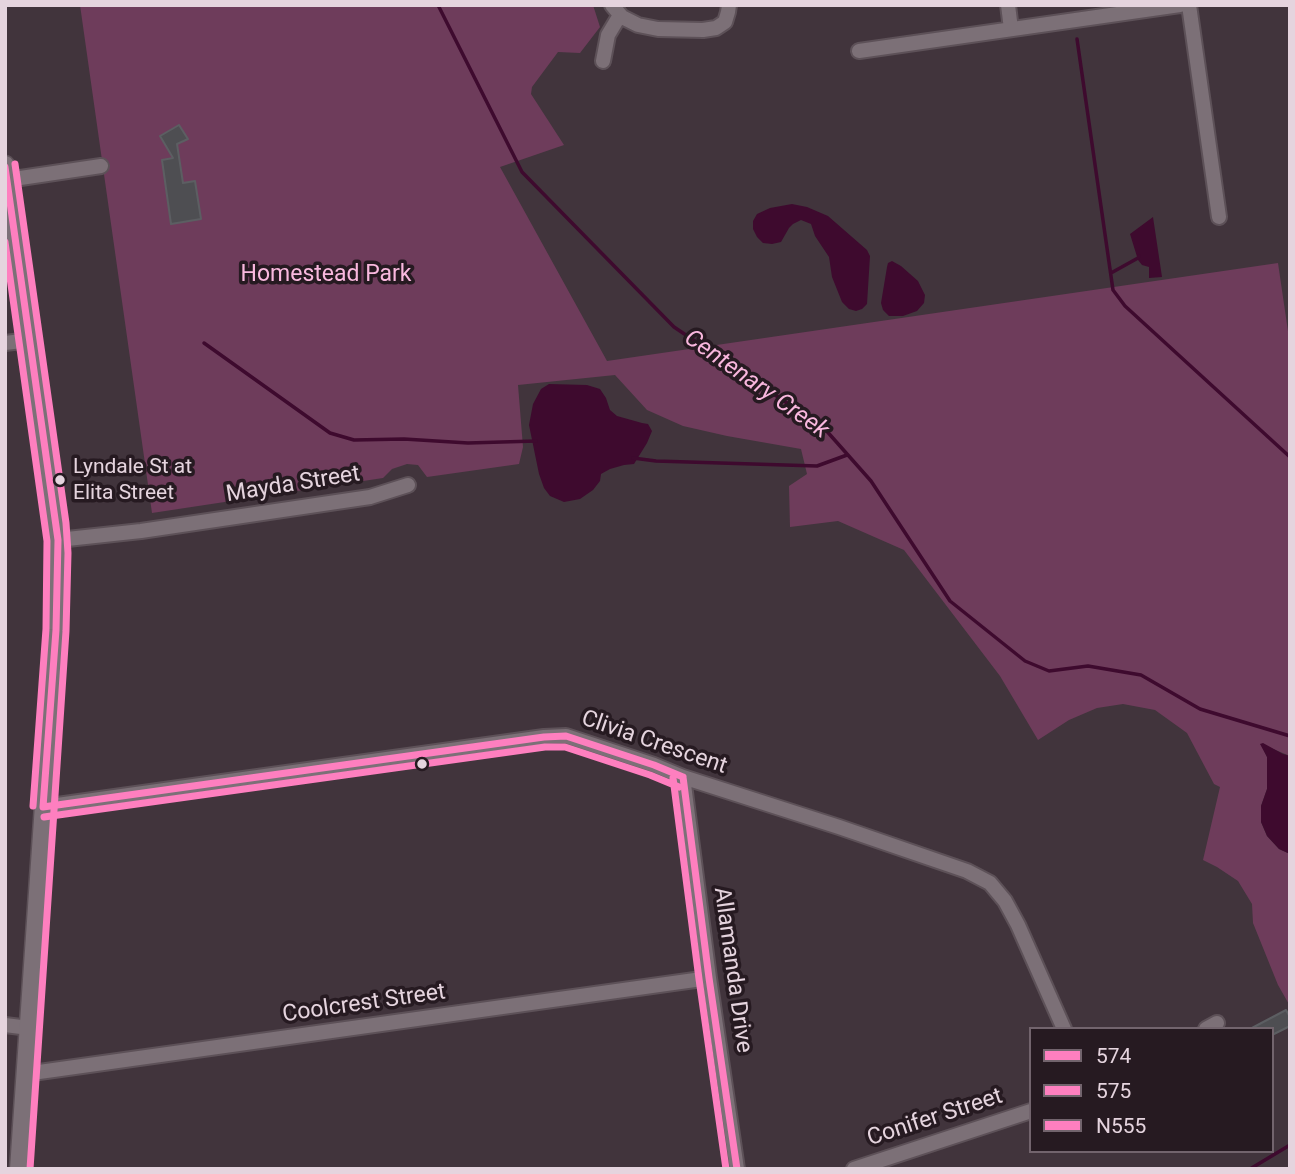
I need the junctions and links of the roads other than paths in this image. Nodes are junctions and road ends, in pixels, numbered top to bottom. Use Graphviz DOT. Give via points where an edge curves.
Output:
graph roads {
  1 [pos="612,5"];
  2 [pos="729,5"];
  3 [pos="1008,5"];
  4 [pos="1180,5"];
  5 [pos="1189,5"];
  6 [pos="622,17"];
  7 [pos="1011,29"];
  8 [pos="859,51"];
  9 [pos="603,61"];
  10 [pos="101,166"];
  11 [pos="6,172"];
  12 [pos="1219,217"];
  13 [pos="30,340"];
  14 [pos="5,343"];
  15 [pos="408,485"];
  16 [pos="58,540"];
  17 [pos="683,777"];
  18 [pos="43,807"];
  19 [pos="709,978"];
  20 [pos="5,1025"];
  21 [pos="29,1027"];
  22 [pos="1063,1027"];
  23 [pos="25,1074"];
  24 [pos="1029,1112"];
  25 [pos="19,1169"];
  26 [pos="737,1169"];
  27 [pos="854,1169"];
  1 -- 6 [label="street"];
  2 -- 6 [label="street" via="725,22 703,30 658,29"];
  3 -- 7 [label="street"];
  4 -- 7 [label="street"];
  5 -- 12 [label="street"];
  6 -- 9 [label="street" via="608,35"];
  7 -- 8 [label="street"];
  10 -- 11 [label="street"];
  11 -- 13 [label="street"];
  13 -- 14 [label="street"];
  13 -- 16 [label="street"];
  15 -- 16 [label="street, Mayda Street" via="370,497"];
  16 -- 18 [label="street"];
  17 -- 18 [label="street, Clivia Crescent" via="566,736 544,737"];
  17 -- 19 [label="street, Allamanda Drive"];
  17 -- 22 [label="street, Clivia Crescent" via="967,871 990,883 1006,901"];
  18 -- 21 [label="street"];
  19 -- 23 [label="street, Coolcrest Street"];
  19 -- 26 [label="street, Allamanda Drive"];
  20 -- 21 [label="street"];
  21 -- 23 [label="street"];
  23 -- 25 [label="street"];
  24 -- 27 [label="street, Conifer Street"];
}
